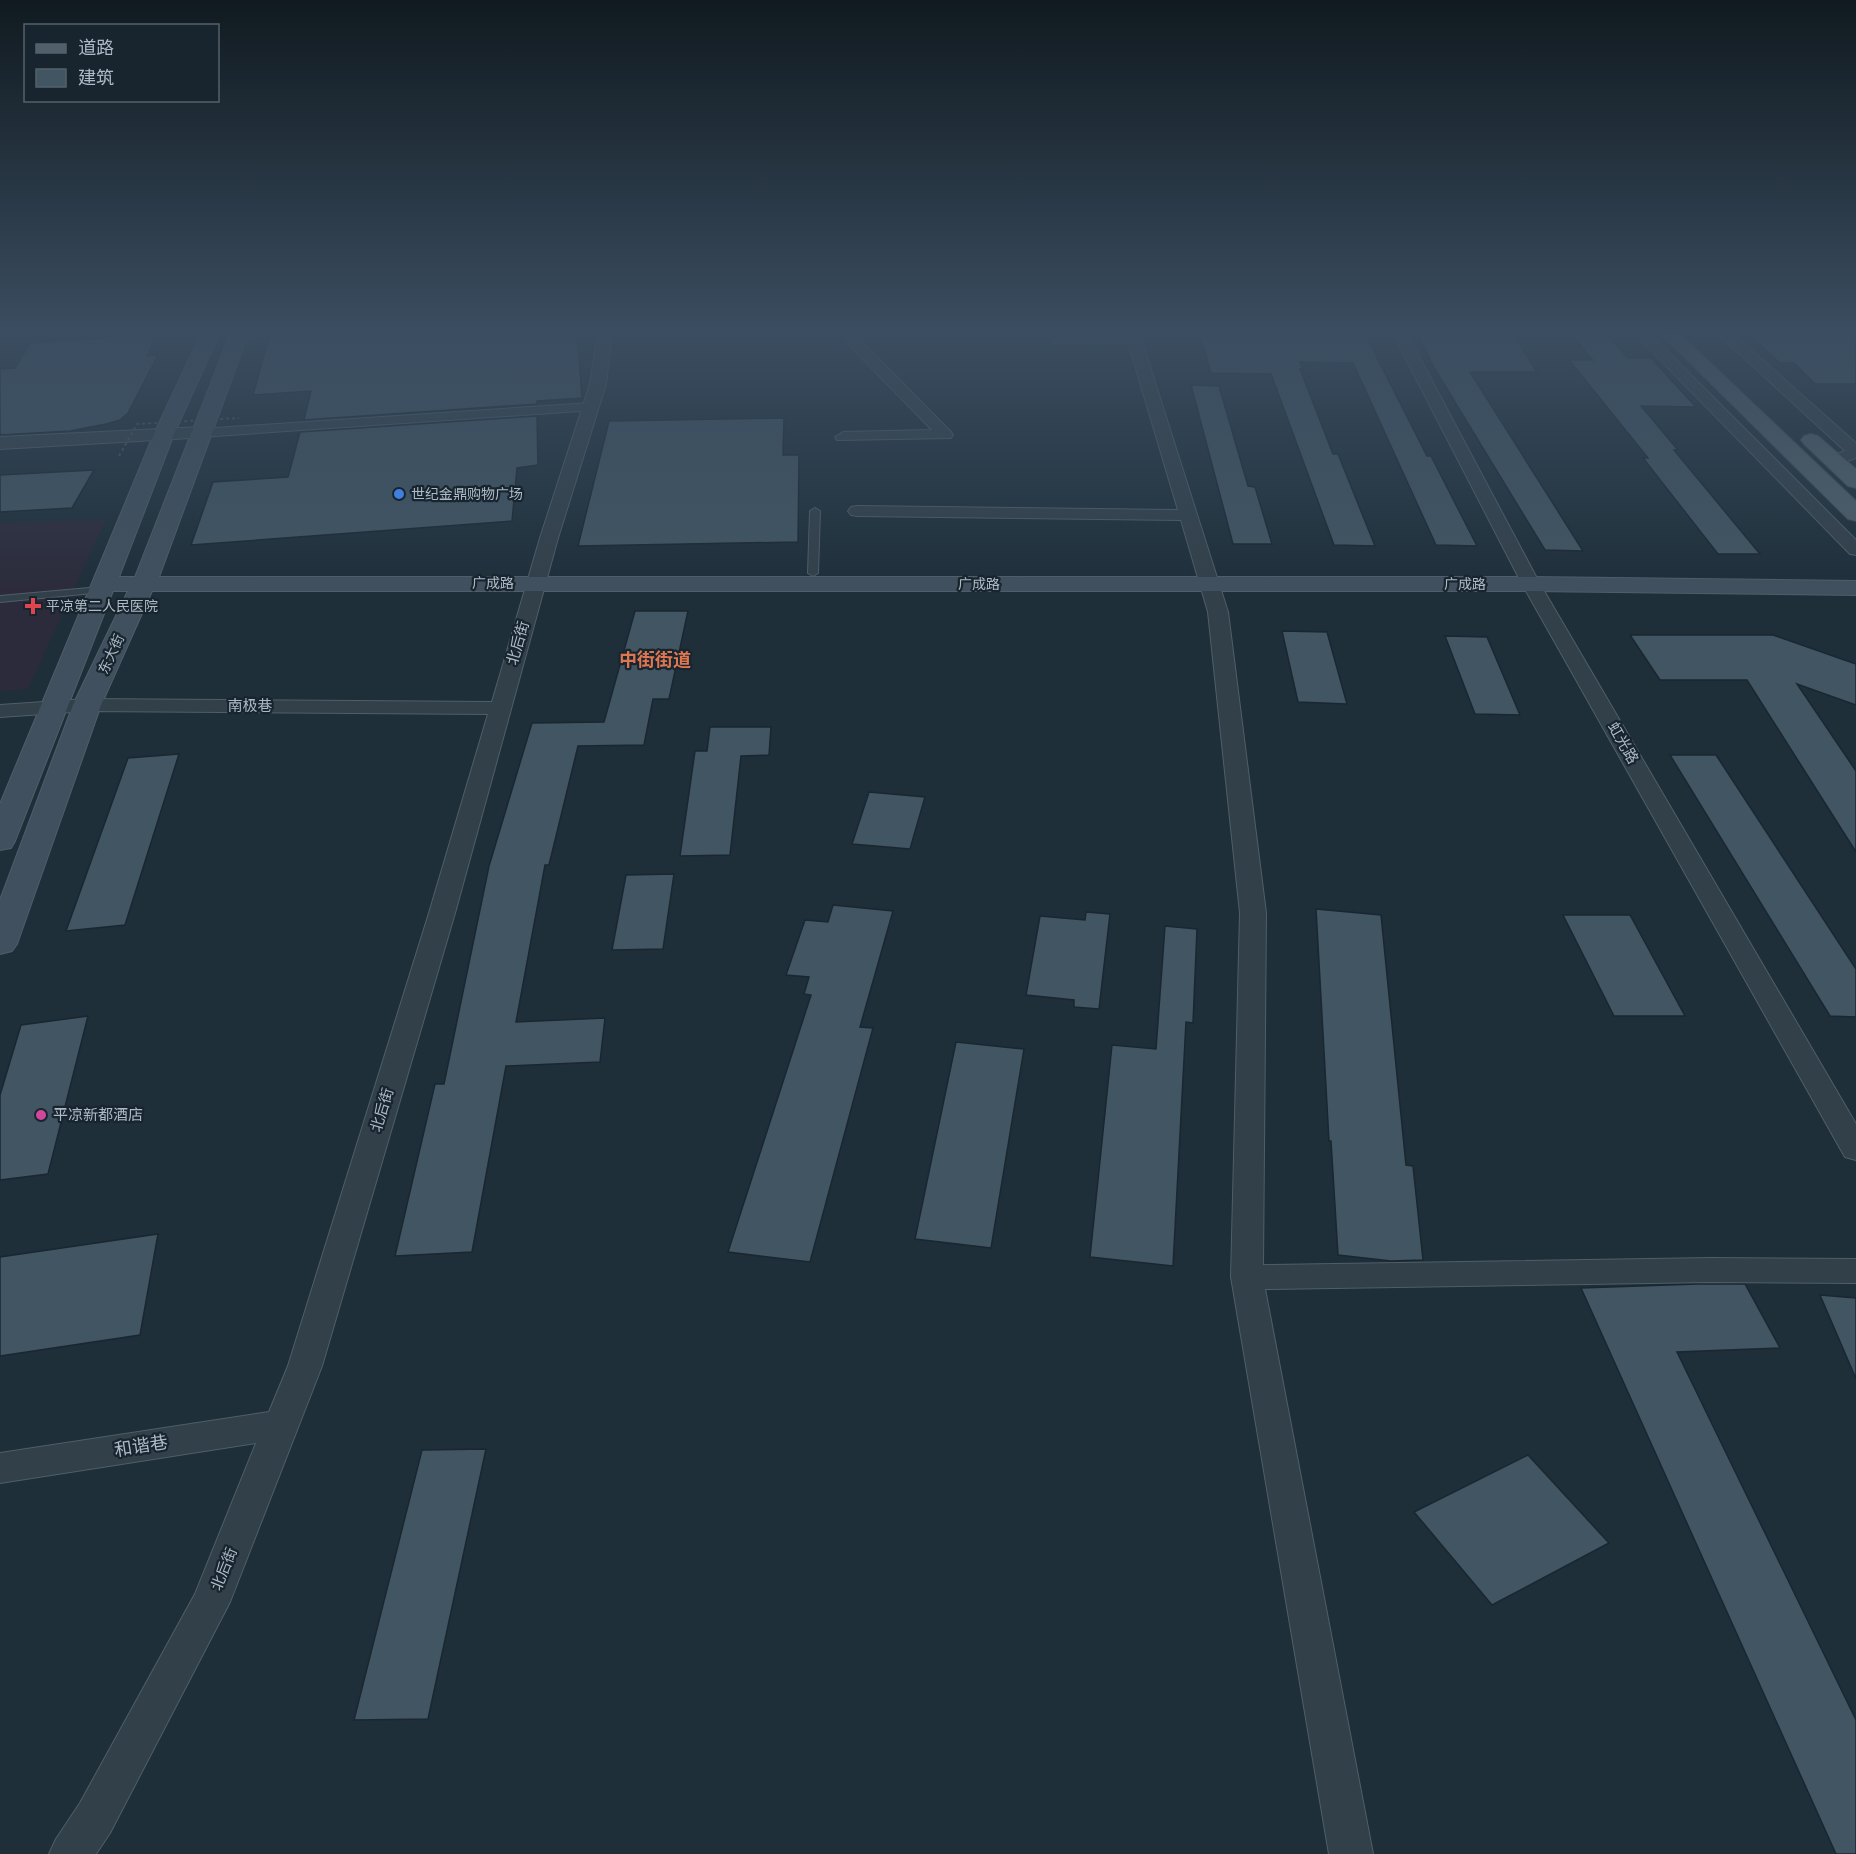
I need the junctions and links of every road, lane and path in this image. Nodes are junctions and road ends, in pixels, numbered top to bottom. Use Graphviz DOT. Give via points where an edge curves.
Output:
graph roads {
  1 [pos="172,419"];
  2 [pos="207,419"];
  3 [pos="230,419"];
  4 [pos="418,419"];
  5 [pos="587,419"];
  6 [pos="929,419"];
  7 [pos="1159,419"];
  8 [pos="1445,419"];
  9 [pos="1726,419"];
  10 [pos="1757,419"];
  11 [pos="1819,419"];
  12 [pos="1798,429"];
  13 [pos="201,433"];
  14 [pos="164,435"];
  15 [pos="843,437"];
  16 [pos="0,443"];
  17 [pos="1856,452"];
  18 [pos="119,456"];
  19 [pos="1834,461"];
  20 [pos="1856,482"];
  21 [pos="815,511"];
  22 [pos="856,511"];
  23 [pos="1856,514"];
  24 [pos="1188,515"];
  25 [pos="1856,550"];
  26 [pos="813,573"];
  27 [pos="1856,574"];
  28 [pos="146,578"];
  29 [pos="537,578"];
  30 [pos="1208,579"];
  31 [pos="1529,579"];
  32 [pos="103,582"];
  33 [pos="1856,588"];
  34 [pos="0,599"];
  35 [pos="87,705"];
  36 [pos="54,707"];
  37 [pos="500,708"];
  38 [pos="0,711"];
  39 [pos="0,842"];
  40 [pos="10,891"];
  41 [pos="0,944"];
  42 [pos="1856,1150"];
  43 [pos="1856,1271"];
  44 [pos="1247,1277"];
  45 [pos="282,1425"];
  46 [pos="0,1468"];
  47 [pos="72,1854"];
  48 [pos="1351,1854"];
  1 -- 14 [label="main road"];
  2 -- 13 [label="main road, 东大街"];
  3 -- 18 [label="path, bridge" via="137,424"];
  4 -- 13 [label="street"];
  5 -- 29 [label="street, 北后街"];
  6 -- 15 [label="street" via="945,435"];
  7 -- 24 [label="street"];
  8 -- 31 [label="street, 虹光路"];
  9 -- 25 [label="street"];
  10 -- 23 [label="main road"];
  11 -- 17 [label="street"];
  12 -- 19 [label="main road"];
  13 -- 14 [label="street"];
  13 -- 28 [label="main road, 东大街"];
  14 -- 16 [label="street"];
  14 -- 32 [label="main road"];
  17 -- 19 [label="street"];
  19 -- 20 [label="main road"];
  21 -- 26 [label="lane"];
  22 -- 24 [label="street"];
  24 -- 30 [label="street"];
  26 -- 29 [label="main road, 广成路"];
  26 -- 30 [label="main road, 广成路"];
  27 -- 31 [label="main road, 广成路"];
  28 -- 29 [label="main road, 广成路"];
  28 -- 32 [label="main road, 广成路"];
  28 -- 35 [label="main road, 东大街"];
  29 -- 30 [label="main road, 广成路"];
  29 -- 37 [label="street, 北后街"];
  30 -- 31 [label="main road, 广成路"];
  30 -- 44 [label="street" via="1218,612 1253,913"];
  31 -- 33 [label="main road, 广成路"];
  31 -- 42 [label="street, 虹光路"];
  32 -- 34 [label="lane"];
  32 -- 36 [label="main road"];
  35 -- 36 [label="street, 南极巷"];
  35 -- 37 [label="street, 南极巷"];
  35 -- 40 [label="main road, 东大街"];
  36 -- 38 [label="street, 南极巷"];
  36 -- 39 [label="main road"];
  37 -- 45 [label="street, 北后街" via="309,1355"];
  40 -- 41 [label="main road, 东大街"];
  43 -- 44 [label="street"];
  44 -- 48 [label="street"];
  45 -- 46 [label="street, 和谐巷"];
  45 -- 47 [label="street, 北后街" via="211,1602"];
}
